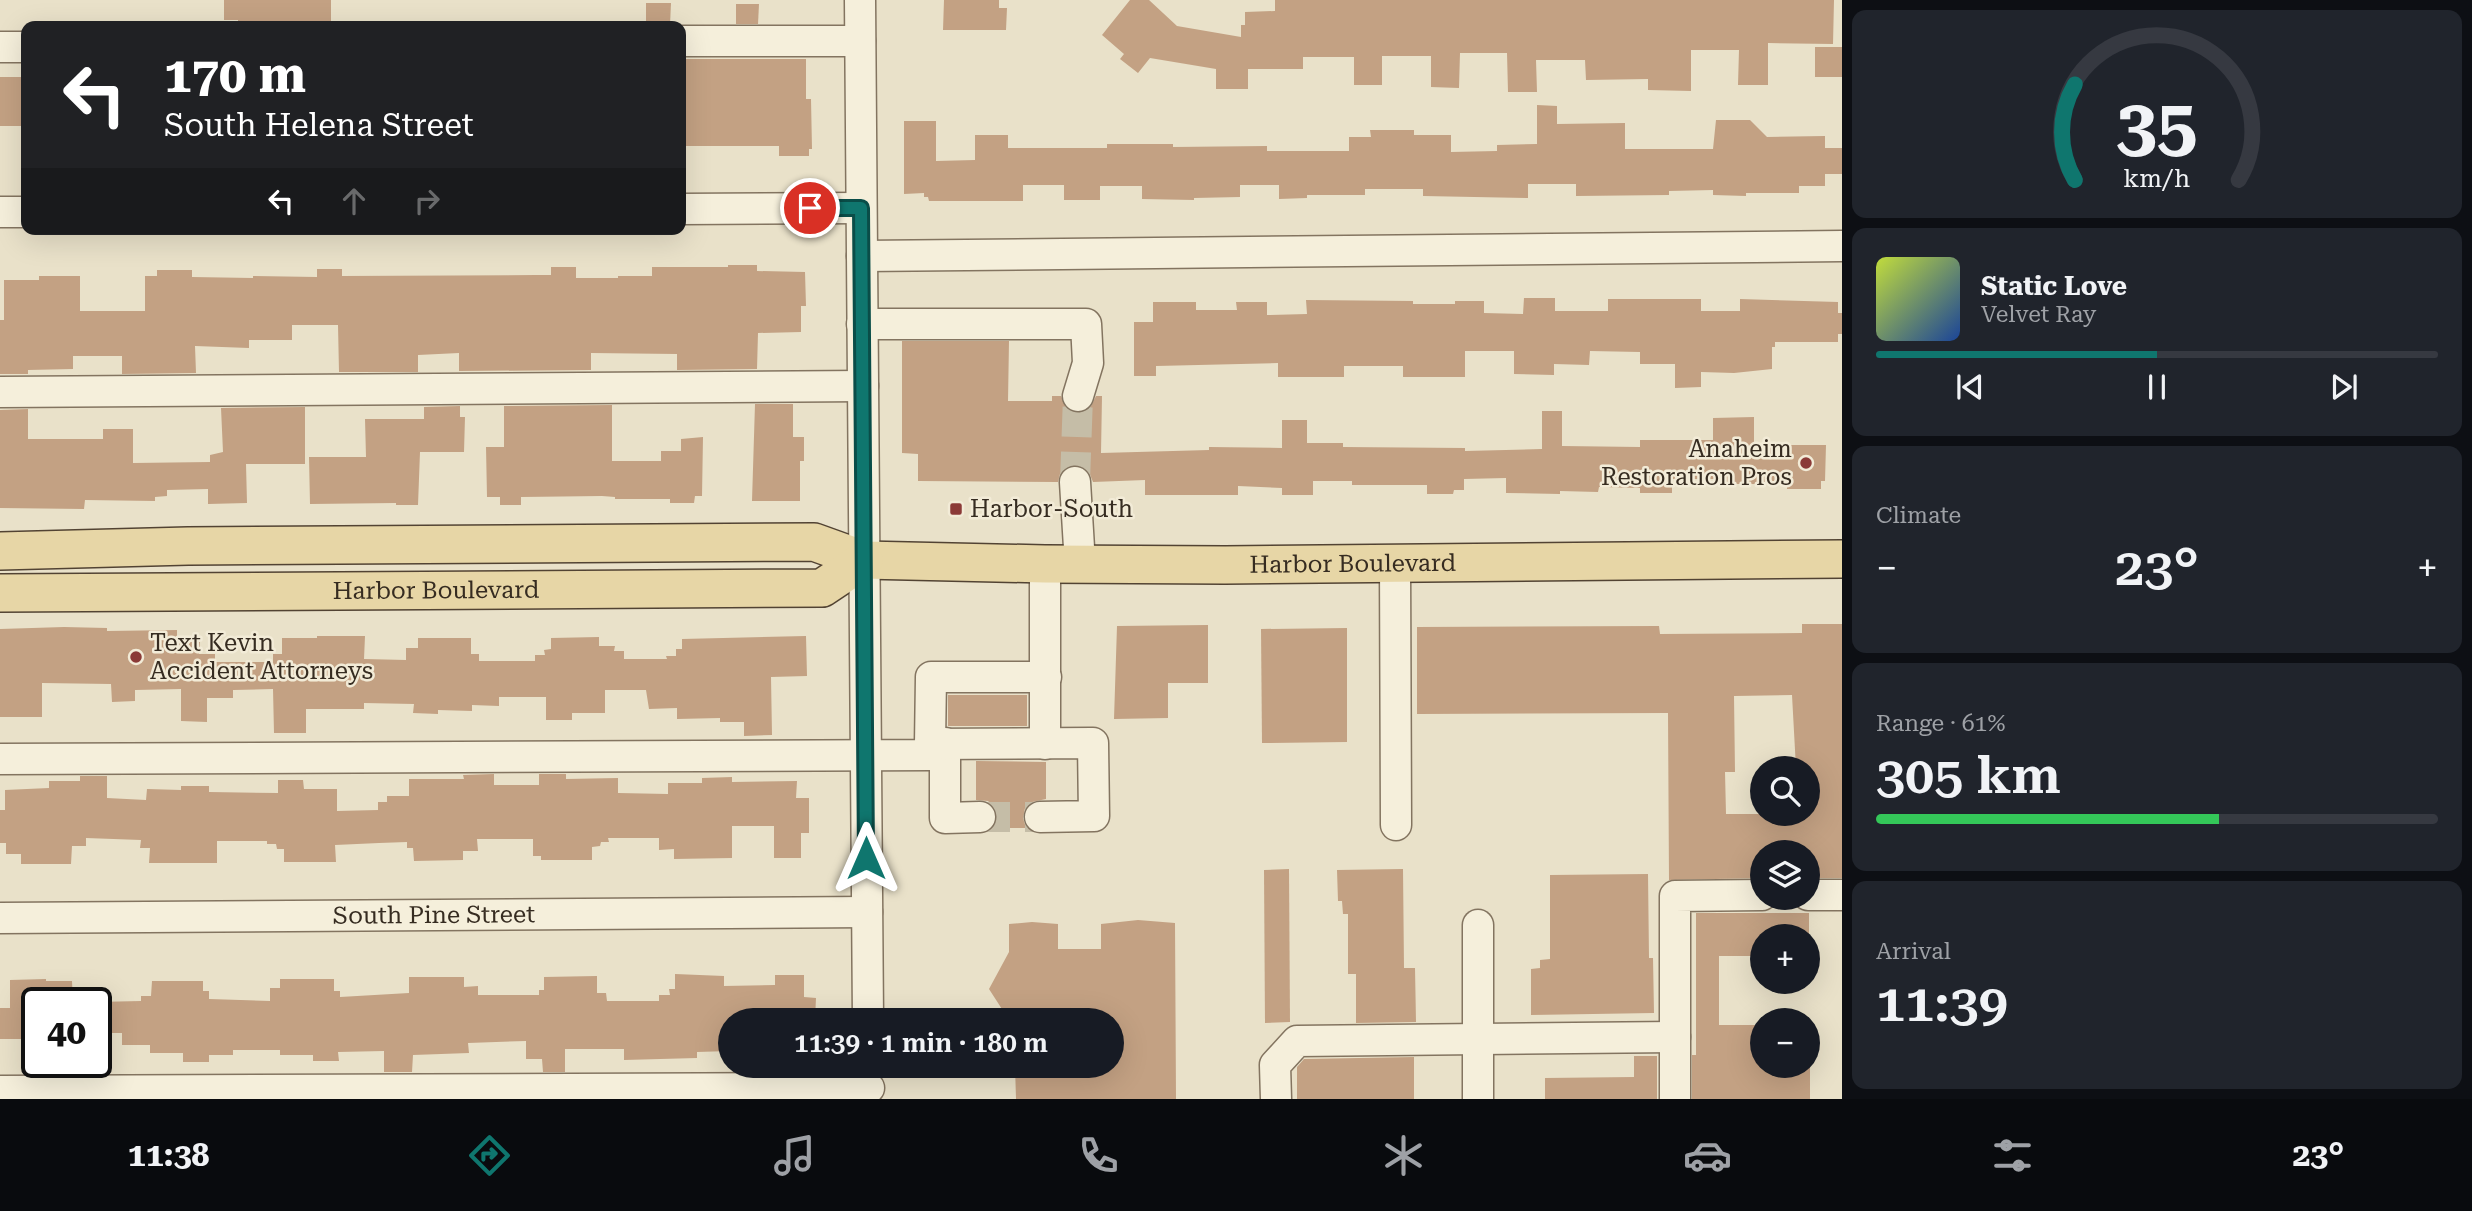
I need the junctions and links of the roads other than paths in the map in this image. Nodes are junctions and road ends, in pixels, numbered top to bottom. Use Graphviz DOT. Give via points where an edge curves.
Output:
graph roads {
  1 [pos="860,0"];
  2 [pos="686,41"];
  3 [pos="860,41"];
  4 [pos="0,47"];
  5 [pos="21,47"];
  6 [pos="861,208"];
  7 [pos="686,209"];
  8 [pos="0,212"];
  9 [pos="21,212"];
  10 [pos="1842,246"];
  11 [pos="862,256"];
  12 [pos="862,324"];
  13 [pos="863,386"];
  14 [pos="0,392"];
  15 [pos="1078,396"];
  16 [pos="1075,482"];
  17 [pos="0,551"];
  18 [pos="1842,559"];
  19 [pos="864,560"];
  20 [pos="1395,563"];
  21 [pos="1063,564"];
  22 [pos="0,593"];
  23 [pos="1045,677"];
  24 [pos="938,744"];
  25 [pos="1045,744"];
  26 [pos="866,755"];
  27 [pos="0,759"];
  28 [pos="980,817"];
  29 [pos="1040,817"];
  30 [pos="1396,825"];
  31 [pos="1750,895"];
  32 [pos="1820,895"];
  33 [pos="1842,895"];
  34 [pos="867,912"];
  35 [pos="0,918"];
  36 [pos="1478,925"];
  37 [pos="868,1008"];
  38 [pos="1675,1037"];
  39 [pos="1478,1040"];
  40 [pos="869,1084"];
  41 [pos="0,1091"];
  42 [pos="1276,1099"];
  43 [pos="1478,1099"];
  44 [pos="1675,1099"];
  1 -- 3 [label="street"];
  2 -- 3 [label="street"];
  3 -- 6 [label="street"];
  4 -- 5 [label="street"];
  6 -- 7 [label="street"];
  6 -- 11 [label="street"];
  8 -- 9 [label="street"];
  10 -- 11 [label="street"];
  11 -- 12 [label="street"];
  12 -- 13 [label="street"];
  12 -- 15 [label="street" via="1086,324 1088,363"];
  13 -- 14 [label="street"];
  13 -- 19 [label="street"];
  16 -- 21 [label="street"];
  17 -- 19 [label="main road, Harbor Boulevard" via="814,542"];
  18 -- 20 [label="main road, Harbor Boulevard"];
  19 -- 21 [label="main road, Harbor Boulevard"];
  19 -- 22 [label="main road, Harbor Boulevard" via="822,588"];
  19 -- 26 [label="street"];
  20 -- 21 [label="main road, Harbor Boulevard"];
  20 -- 30 [label="street"];
  21 -- 23 [label="street"];
  23 -- 24 [label="street" via="931,677"];
  23 -- 25 [label="street"];
  24 -- 25 [label="street"];
  24 -- 26 [label="street" via="931,755"];
  24 -- 28 [label="street" via="945,818"];
  25 -- 29 [label="street" via="1093,743 1094,817"];
  26 -- 27 [label="street"];
  26 -- 34 [label="street"];
  31 -- 38 [label="street" via="1675,895"];
  32 -- 33 [label="street"];
  34 -- 35 [label="street, South Pine Street"];
  34 -- 37 [label="street"];
  36 -- 39 [label="street"];
  38 -- 39 [label="street"];
  38 -- 44 [label="street"];
  39 -- 42 [label="street" via="1297,1041 1275,1065"];
  39 -- 43 [label="street"];
  40 -- 41 [label="street"];
}
